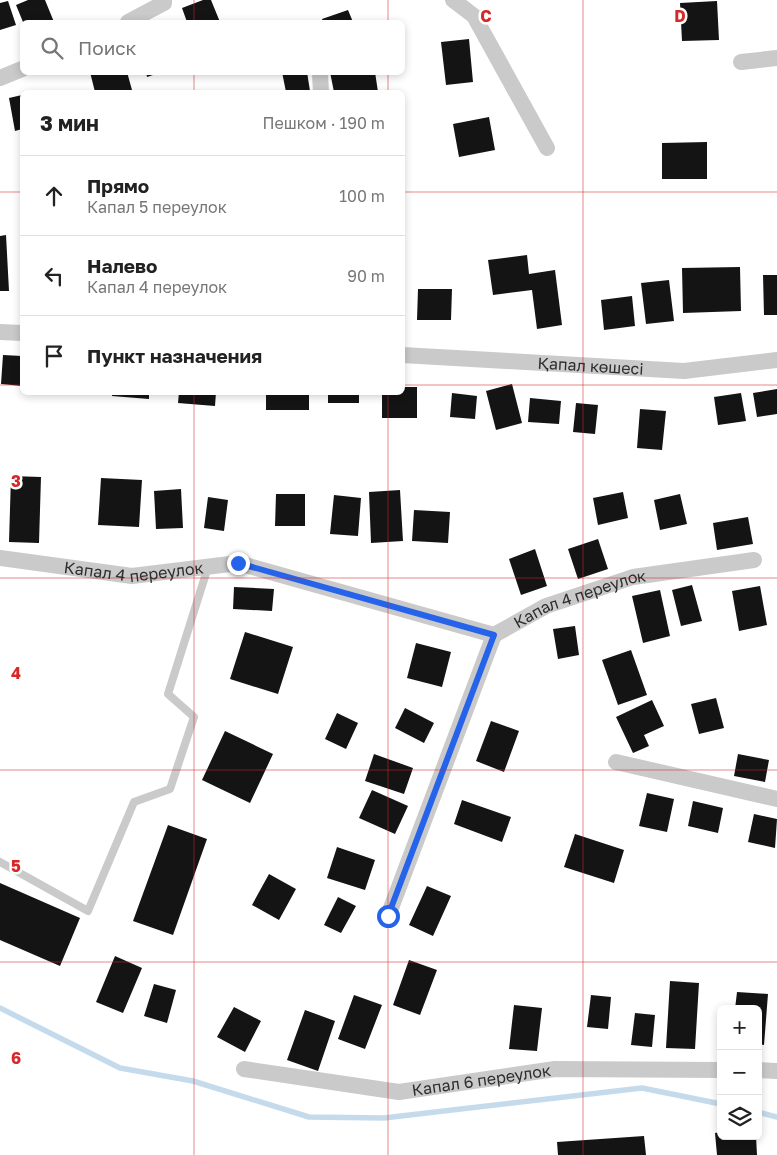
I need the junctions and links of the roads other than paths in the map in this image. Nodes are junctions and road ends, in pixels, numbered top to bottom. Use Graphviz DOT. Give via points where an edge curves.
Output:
graph roads {
  1 [pos="164,0"];
  2 [pos="453,0"];
  3 [pos="132,20"];
  4 [pos="777,58"];
  5 [pos="741,62"];
  6 [pos="20,70"];
  7 [pos="320,75"];
  8 [pos="0,78"];
  9 [pos="321,90"];
  10 [pos="547,148"];
  11 [pos="0,332"];
  12 [pos="20,333"];
  13 [pos="405,355"];
  14 [pos="777,360"];
  15 [pos="0,558"];
  16 [pos="754,560"];
  17 [pos="209,567"];
  18 [pos="494,635"];
  19 [pos="616,762"];
  20 [pos="777,799"];
  21 [pos="0,862"];
  22 [pos="388,916"];
  23 [pos="244,1068"];
  24 [pos="717,1070"];
  25 [pos="762,1070"];
  26 [pos="777,1070"];
  1 -- 3 [label="street" via="164,3"];
  2 -- 10 [label="street" via="474,16"];
  4 -- 5 [label="street"];
  6 -- 8 [label="street"];
  7 -- 9 [label="street"];
  11 -- 12 [label="street"];
  13 -- 14 [label="street, Қапал көшесі" via="684,371"];
  15 -- 17 [label="street, Капал 4 переулок" via="132,576"];
  16 -- 18 [label="street, Капал 4 переулок" via="632,576 546,606"];
  17 -- 18 [label="street, Капал 4 переулок" via="238,563"];
  17 -- 21 [label="lane" via="168,694 194,717 170,788 134,802 88,911"];
  18 -- 22 [label="street"];
  19 -- 20 [label="street"];
  23 -- 24 [label="street, Капал 6 переулок" via="399,1092 555,1069"];
  25 -- 26 [label="street"];
}
